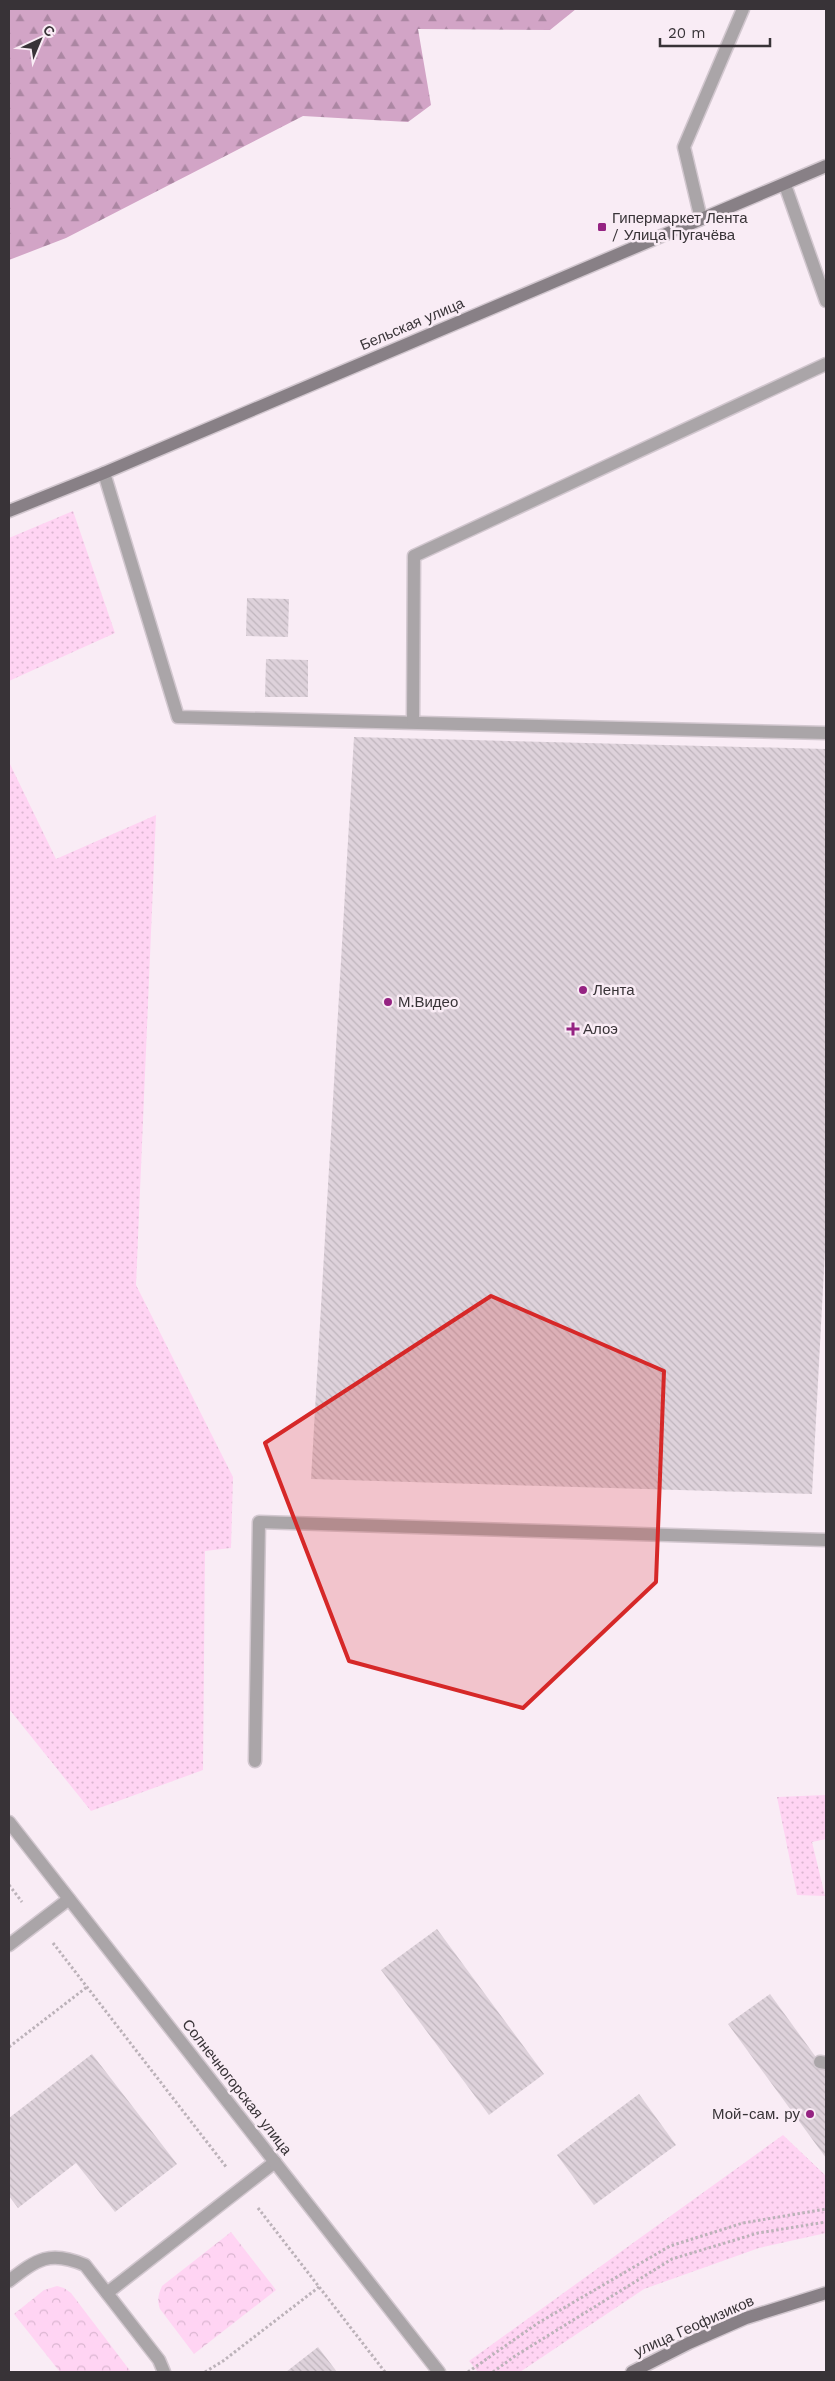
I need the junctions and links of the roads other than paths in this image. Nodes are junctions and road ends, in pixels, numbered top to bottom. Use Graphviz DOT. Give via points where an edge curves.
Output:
graph roads {
  1 [pos="743,9"];
  2 [pos="826,166"];
  3 [pos="785,184"];
  4 [pos="701,219"];
  5 [pos="826,301"];
  6 [pos="826,364"];
  7 [pos="104,473"];
  8 [pos="9,511"];
  9 [pos="413,722"];
  10 [pos="826,733"];
  11 [pos="826,1540"];
  12 [pos="255,1761"];
  13 [pos="9,1822"];
  14 [pos="68,1899"];
  15 [pos="9,1945"];
  16 [pos="275,2162"];
  17 [pos="9,2281"];
  18 [pos="107,2293"];
  19 [pos="826,2293"];
  20 [pos="164,2372"];
  21 [pos="439,2372"];
  22 [pos="632,2372"];
  1 -- 4 [label="street" via="684,147"];
  2 -- 3 [label="street, Бельская улица"];
  3 -- 4 [label="street, Бельская улица"];
  3 -- 5 [label="street"];
  4 -- 7 [label="street, Бельская улица"];
  6 -- 9 [label="street" via="414,556"];
  7 -- 8 [label="street, Бельская улица"];
  7 -- 9 [label="street" via="178,717"];
  9 -- 10 [label="street"];
  11 -- 12 [label="street" via="259,1522"];
  13 -- 14 [label="street, Солнечногорская улица"];
  14 -- 15 [label="street"];
  14 -- 16 [label="street, Солнечногорская улица"];
  16 -- 18 [label="street"];
  16 -- 21 [label="street, Солнечногорская улица"];
  17 -- 18 [label="street" via="32,2262 57,2256 85,2265"];
  18 -- 20 [label="street" via="160,2360"];
  19 -- 22 [label="street, улица Геофизиков" via="746,2318"];
}
